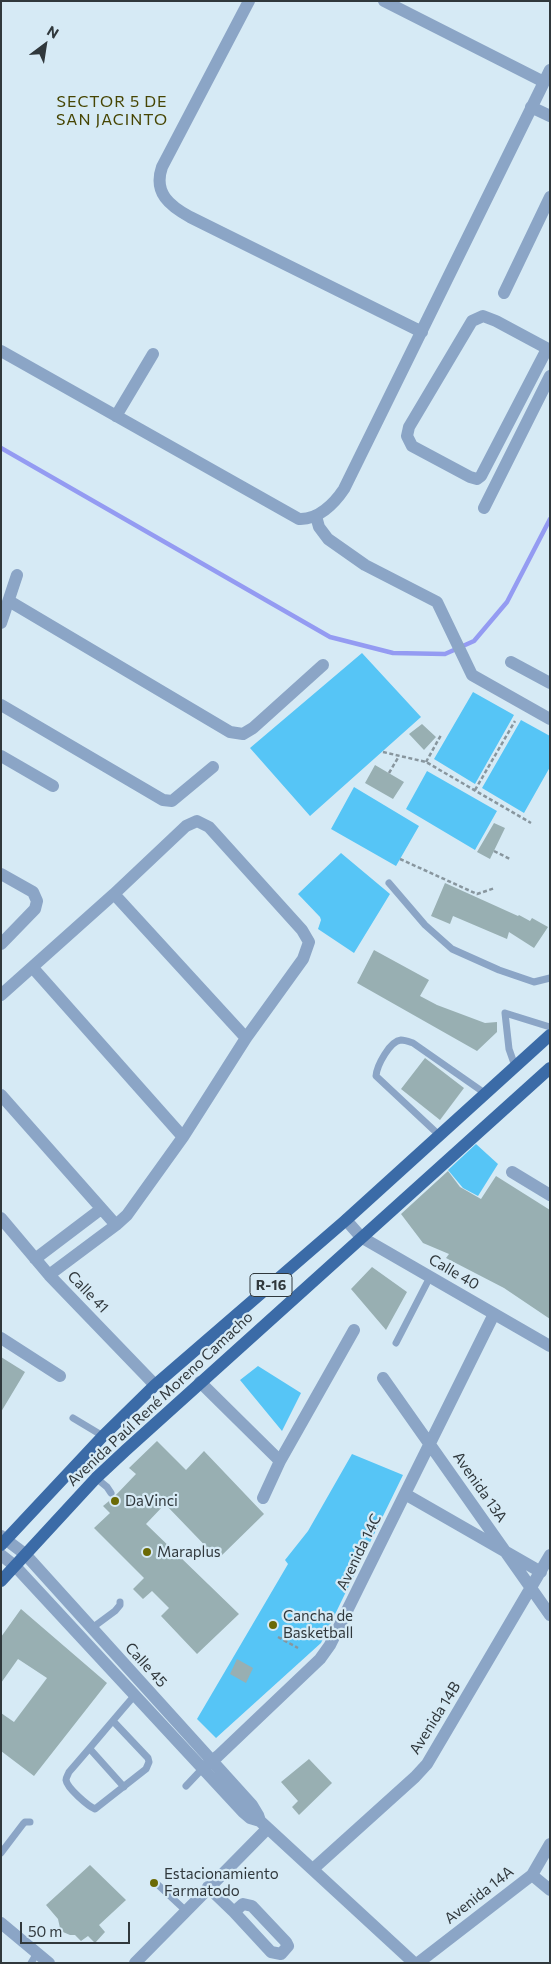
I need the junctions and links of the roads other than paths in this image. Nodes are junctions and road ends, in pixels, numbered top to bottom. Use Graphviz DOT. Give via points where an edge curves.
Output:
graph roads {
  1 [pos="249,1"];
  2 [pos="384,1"];
  3 [pos="550,70"];
  4 [pos="544,82"];
  5 [pos="532,107"];
  6 [pos="550,116"];
  7 [pos="550,197"];
  8 [pos="504,293"];
  9 [pos="422,332"];
  10 [pos="548,350"];
  11 [pos="1,351"];
  12 [pos="153,354"];
  13 [pos="550,376"];
  14 [pos="116,416"];
  15 [pos="484,508"];
  16 [pos="316,516"];
  17 [pos="17,575"];
  18 [pos="9,601"];
  19 [pos="1,623"];
  20 [pos="511,662"];
  21 [pos="322,664"];
  22 [pos="550,683"];
  23 [pos="1,705"];
  24 [pos="550,719"];
  25 [pos="1,756"];
  26 [pos="213,767"];
  27 [pos="53,786"];
  28 [pos="1,874"];
  29 [pos="389,883"];
  30 [pos="114,894"];
  31 [pos="1,944"];
  32 [pos="33,968"];
  33 [pos="550,978"];
  34 [pos="1,995"];
  35 [pos="550,1027"];
  36 [pos="550,1034"];
  37 [pos="246,1038"];
  38 [pos="515,1066"];
  39 [pos="550,1068"];
  40 [pos="486,1094"];
  41 [pos="1,1096"];
  42 [pos="439,1135"];
  43 [pos="183,1138"];
  44 [pos="512,1172"];
  45 [pos="550,1195"];
  46 [pos="101,1209"];
  47 [pos="1,1218"];
  48 [pos="346,1220"];
  49 [pos="116,1226"];
  50 [pos="361,1237"];
  51 [pos="35,1259"];
  52 [pos="49,1275"];
  53 [pos="430,1277"];
  54 [pos="494,1314"];
  55 [pos="354,1330"];
  56 [pos="1,1338"];
  57 [pos="396,1343"];
  58 [pos="550,1346"];
  59 [pos="60,1376"];
  60 [pos="383,1378"];
  61 [pos="200,1382"];
  62 [pos="155,1385"];
  63 [pos="73,1418"];
  64 [pos="103,1436"];
  65 [pos="280,1461"];
  66 [pos="96,1478"];
  67 [pos="110,1494"];
  68 [pos="405,1494"];
  69 [pos="263,1498"];
  70 [pos="3,1540"];
  71 [pos="26,1554"];
  72 [pos="1,1555"];
  73 [pos="550,1555"];
  74 [pos="15,1566"];
  75 [pos="541,1572"];
  76 [pos="1,1582"];
  77 [pos="120,1602"];
  78 [pos="550,1616"];
  79 [pos="92,1628"];
  80 [pos="135,1695"];
  81 [pos="113,1721"];
  82 [pos="90,1749"];
  83 [pos="207,1765"];
  84 [pos="186,1786"];
  85 [pos="124,1787"];
  86 [pos="30,1822"];
  87 [pos="263,1825"];
  88 [pos="550,1844"];
  89 [pos="1,1853"];
  90 [pos="313,1869"];
  91 [pos="532,1875"];
  92 [pos="156,1883"];
  93 [pos="208,1887"];
  94 [pos="550,1890"];
  95 [pos="185,1910"];
  96 [pos="234,1912"];
  97 [pos="1,1923"];
  98 [pos="34,1958"];
  99 [pos="50,1963"];
  100 [pos="135,1963"];
  101 [pos="414,1963"];
  102 [pos="418,1963"];
  1 -- 9 [label="street" via="162,167 161,188 165,198 183,213"];
  2 -- 4 [label="street"];
  3 -- 4 [label="street"];
  4 -- 5 [label="street"];
  5 -- 6 [label="street"];
  5 -- 9 [label="street"];
  7 -- 8 [label="street"];
  9 -- 16 [label="street" via="344,489"];
  10 -- 10 [label="street" via="483,316 472,321 410,428 407,436 412,446 470,477 476,479 481,476"];
  11 -- 14 [label="street"];
  12 -- 14 [label="street"];
  13 -- 15 [label="street"];
  14 -- 16 [label="street" via="299,519"];
  16 -- 24 [label="street" via="328,539 366,565 437,602 472,676"];
  17 -- 18 [label="street"];
  18 -- 19 [label="street"];
  18 -- 21 [label="street" via="230,732 243,734 253,728"];
  20 -- 22 [label="street"];
  23 -- 26 [label="street" via="163,800 172,801"];
  25 -- 27 [label="street"];
  28 -- 31 [label="street" via="33,892 37,901 35,908"];
  29 -- 33 [label="lane" via="425,925 452,949 534,982"];
  30 -- 32 [label="street"];
  30 -- 37 [label="street"];
  30 -- 37 [label="street" via="186,826 197,821 209,827 302,930 309,942 303,959"];
  32 -- 34 [label="street"];
  32 -- 43 [label="street"];
  35 -- 38 [label="lane" via="505,1013 509,1049"];
  36 -- 38 [label="main road, Avenida Paúl René Moreno Camacho / R-16"];
  37 -- 43 [label="street"];
  38 -- 40 [label="main road, Avenida Paúl René Moreno Camacho / R-16"];
  39 -- 50 [label="main road, Avenida Paúl René Moreno Camacho / R-16"];
  40 -- 42 [label="main road, Avenida Paúl René Moreno Camacho / R-16"];
  40 -- 42 [label="lane" via="413,1044 402,1040 393,1043 377,1067 376,1076"];
  41 -- 46 [label="street"];
  42 -- 48 [label="main road, Avenida Paúl René Moreno Camacho / R-16"];
  43 -- 49 [label="street"];
  44 -- 45 [label="street"];
  46 -- 49 [label="street"];
  46 -- 51 [label="street"];
  47 -- 51 [label="street, Calle 41"];
  48 -- 50 [label="street, Calle 40"];
  48 -- 62 [label="main road, Avenida Paúl René Moreno Camacho / R-16"];
  49 -- 52 [label="street"];
  50 -- 53 [label="street, Calle 40"];
  50 -- 61 [label="main road, Avenida Paúl René Moreno Camacho / R-16"];
  51 -- 52 [label="street, Calle 41"];
  52 -- 62 [label="street, Calle 41"];
  53 -- 54 [label="street, Calle 40"];
  53 -- 57 [label="lane"];
  54 -- 58 [label="street, Calle 40"];
  54 -- 68 [label="street, Avenida 14C"];
  55 -- 65 [label="street"];
  56 -- 59 [label="street"];
  60 -- 78 [label="street, Avenida 13A"];
  61 -- 65 [label="street"];
  61 -- 66 [label="main road, Avenida Paúl René Moreno Camacho / R-16"];
  62 -- 64 [label="main road, Avenida Paúl René Moreno Camacho / R-16"];
  63 -- 64 [label="lane"];
  64 -- 70 [label="main road, Avenida Paúl René Moreno Camacho / R-16"];
  65 -- 69 [label="street"];
  66 -- 67 [label="lane"];
  66 -- 71 [label="main road, Avenida Paúl René Moreno Camacho / R-16"];
  68 -- 75 [label="street"];
  68 -- 83 [label="street, Avenida 14C" via="320,1659"];
  70 -- 71 [label="street, Calle 45"];
  71 -- 74 [label="main road, Avenida Paúl René Moreno Camacho / R-16"];
  71 -- 79 [label="street, Calle 45"];
  72 -- 74 [label="street, Calle 45"];
  73 -- 75 [label="street, Avenida 14B"];
  74 -- 76 [label="main road, Avenida Paúl René Moreno Camacho / R-16"];
  74 -- 80 [label="street, Calle 45"];
  75 -- 90 [label="street, Avenida 14B" via="427,1764"];
  77 -- 79 [label="lane" via="115,1611"];
  79 -- 83 [label="street, Calle 45"];
  80 -- 81 [label="lane"];
  80 -- 83 [label="street, Calle 45"];
  81 -- 82 [label="lane"];
  81 -- 85 [label="lane" via="149,1762 146,1769"];
  82 -- 85 [label="lane"];
  82 -- 85 [label="lane" via="69,1772 68,1785 95,1809"];
  83 -- 84 [label="lane"];
  83 -- 87 [label="street, Calle 45" via="252,1805"];
  86 -- 89 [label="lane" via="22,1824"];
  87 -- 90 [label="street, Calle 45"];
  87 -- 93 [label="street"];
  88 -- 91 [label="street, Avenida 14A"];
  90 -- 101 [label="street, Calle 45"];
  91 -- 94 [label="street"];
  91 -- 102 [label="street, Avenida 14A"];
  92 -- 95 [label="lane"];
  93 -- 95 [label="street"];
  93 -- 96 [label="street"];
  95 -- 100 [label="street"];
  97 -- 98 [label="street"];
  98 -- 99 [label="street"];
}
